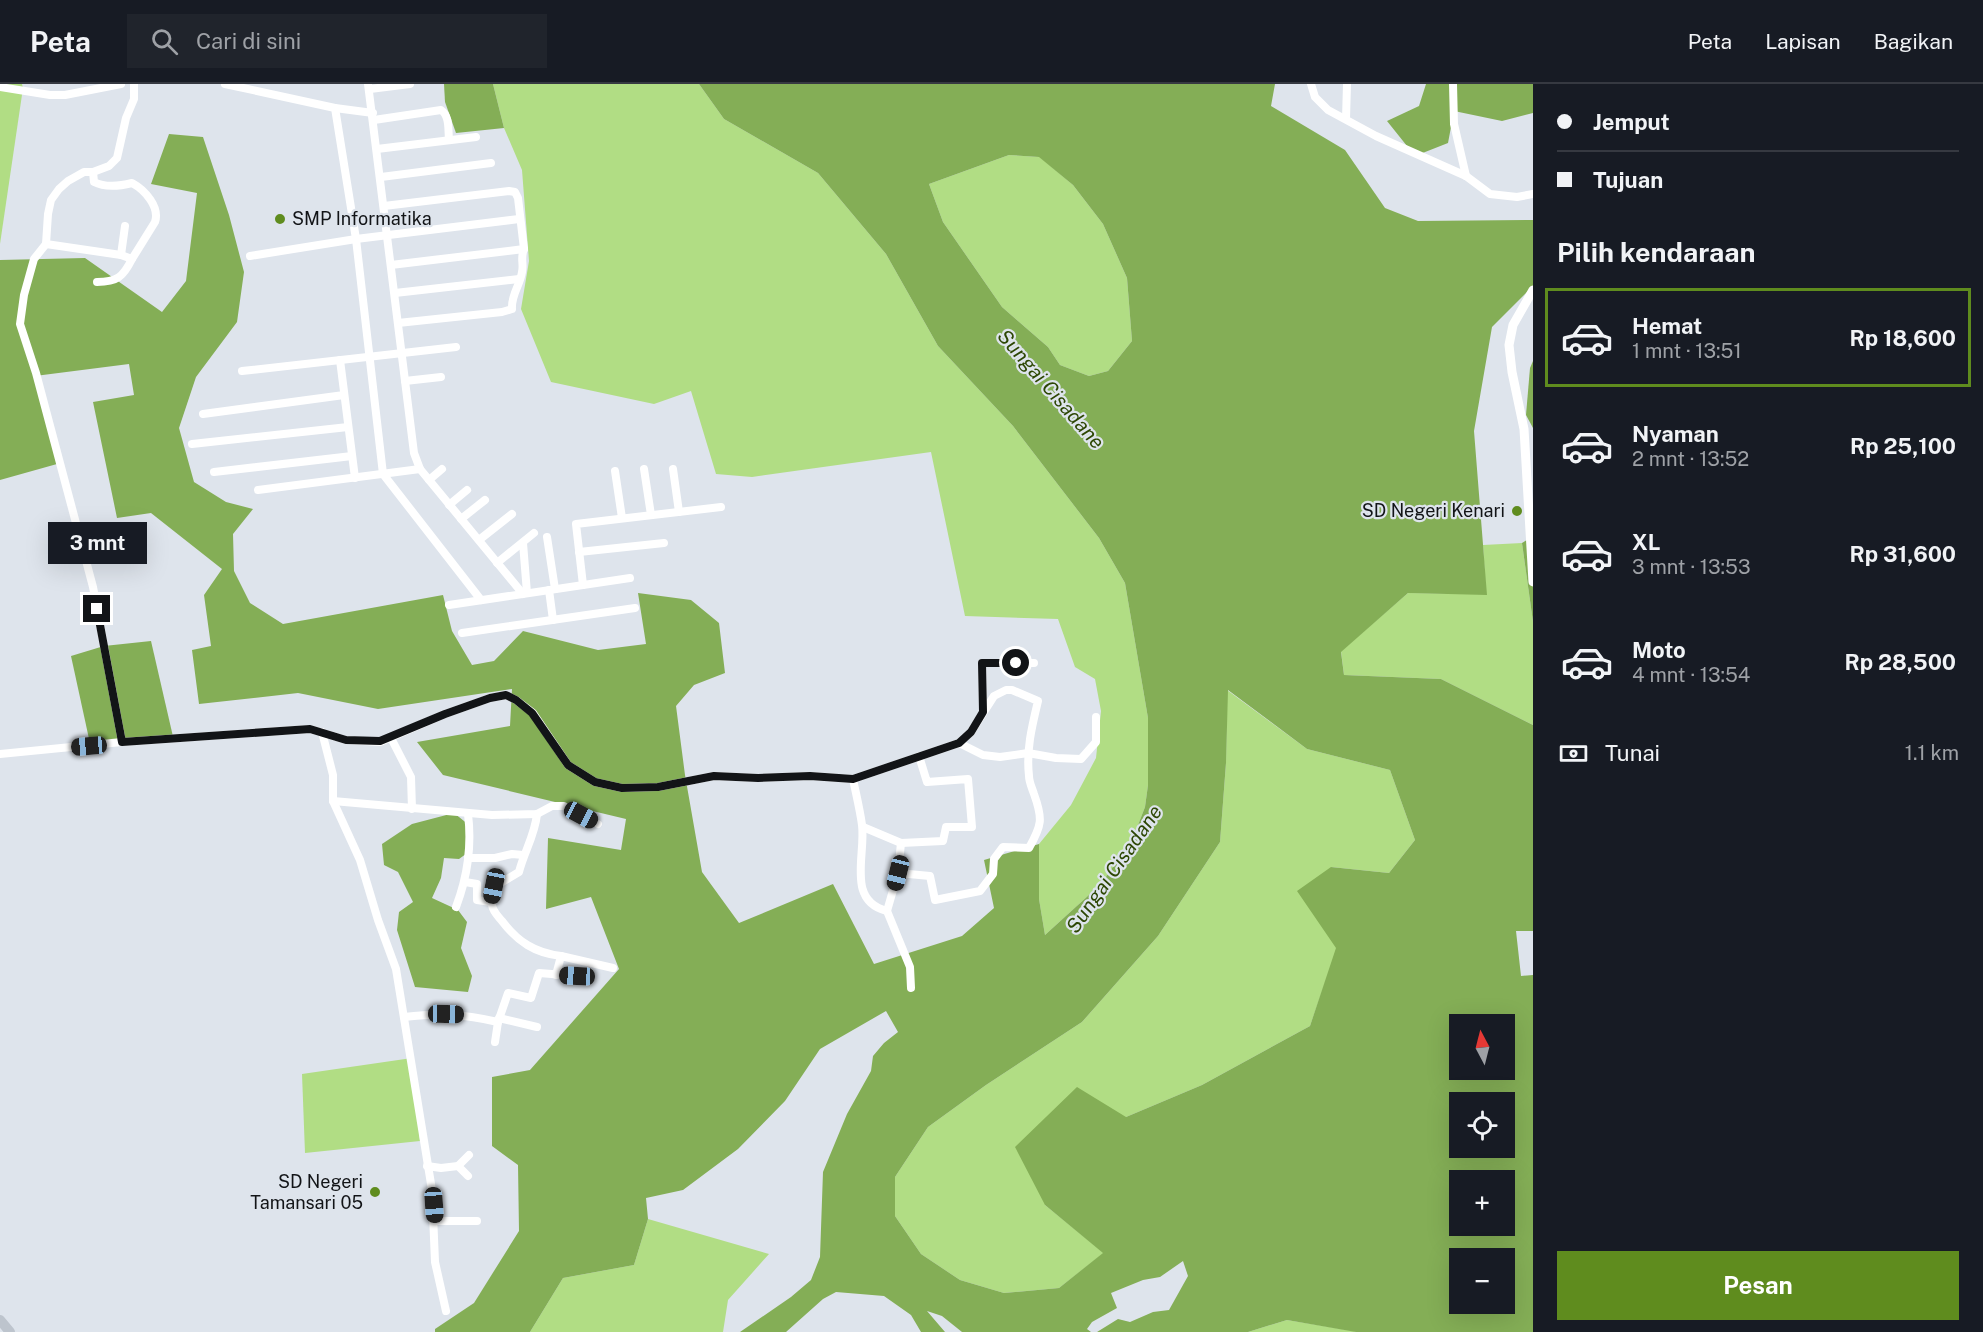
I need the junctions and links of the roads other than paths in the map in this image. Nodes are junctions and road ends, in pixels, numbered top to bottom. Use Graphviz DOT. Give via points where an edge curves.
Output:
graph roads {
  1 [pos="121,84"];
  2 [pos="134,84"];
  3 [pos="225,84"];
  4 [pos="410,84"];
  5 [pos="1311,84"];
  6 [pos="1347,84"];
  7 [pos="1453,84"];
  8 [pos="398,85"];
  9 [pos="0,87"];
  10 [pos="369,87"];
  11 [pos="335,108"];
  12 [pos="373,117"];
  13 [pos="1346,119"];
  14 [pos="476,136"];
  15 [pos="449,140"];
  16 [pos="377,149"];
  17 [pos="491,162"];
  18 [pos="93,172"];
  19 [pos="1466,176"];
  20 [pos="381,177"];
  21 [pos="1533,194"];
  22 [pos="384,206"];
  23 [pos="519,219"];
  24 [pos="125,226"];
  25 [pos="388,236"];
  26 [pos="356,239"];
  27 [pos="46,244"];
  28 [pos="524,249"];
  29 [pos="121,255"];
  30 [pos="250,256"];
  31 [pos="132,259"];
  32 [pos="391,264"];
  33 [pos="519,279"];
  34 [pos="97,282"];
  35 [pos="1533,290"];
  36 [pos="395,294"];
  37 [pos="398,323"];
  38 [pos="456,347"];
  39 [pos="402,354"];
  40 [pos="369,357"];
  41 [pos="340,360"];
  42 [pos="242,371"];
  43 [pos="441,377"];
  44 [pos="405,381"];
  45 [pos="344,395"];
  46 [pos="203,414"];
  47 [pos="348,427"];
  48 [pos="192,444"];
  49 [pos="352,456"];
  50 [pos="673,468"];
  51 [pos="420,469"];
  52 [pos="442,469"];
  53 [pos="644,469"];
  54 [pos="615,471"];
  55 [pos="214,472"];
  56 [pos="383,474"];
  57 [pos="355,478"];
  58 [pos="429,480"];
  59 [pos="258,490"];
  60 [pos="467,490"];
  61 [pos="485,500"];
  62 [pos="450,505"];
  63 [pos="721,507"];
  64 [pos="679,512"];
  65 [pos="512,514"];
  66 [pos="651,515"];
  67 [pos="622,518"];
  68 [pos="461,519"];
  69 [pos="1532,524"];
  70 [pos="534,533"];
  71 [pos="547,537"];
  72 [pos="479,540"];
  73 [pos="523,543"];
  74 [pos="664,543"];
  75 [pos="579,552"];
  76 [pos="497,563"];
  77 [pos="630,578"];
  78 [pos="1533,582"];
  79 [pos="583,585"];
  80 [pos="552,590"];
  81 [pos="525,594"];
  82 [pos="481,600"];
  83 [pos="449,605"];
  84 [pos="635,608"];
  85 [pos="553,620"];
  86 [pos="462,633"];
  87 [pos="1034,663"];
  88 [pos="983,712"];
  89 [pos="1096,717"];
  90 [pos="322,732"];
  91 [pos="391,738"];
  92 [pos="122,742"];
  93 [pos="959,743"];
  94 [pos="1028,753"];
  95 [pos="0,754"];
  96 [pos="918,756"];
  97 [pos="853,779"];
  98 [pos="333,801"];
  99 [pos="412,809"];
  100 [pos="468,814"];
  101 [pos="537,814"];
  102 [pos="598,824"];
  103 [pos="863,827"];
  104 [pos="901,843"];
  105 [pos="523,855"];
  106 [pos="468,858"];
  107 [pos="898,873"];
  108 [pos="465,882"];
  109 [pos="491,902"];
  110 [pos="456,907"];
  111 [pos="887,911"];
  112 [pos="561,956"];
  113 [pos="613,968"];
  114 [pos="556,975"];
  115 [pos="577,976"];
  116 [pos="911,988"];
  117 [pos="404,1017"];
  118 [pos="498,1020"];
  119 [pos="537,1027"];
  120 [pos="495,1042"];
  121 [pos="469,1155"];
  122 [pos="428,1166"];
  123 [pos="458,1166"];
  124 [pos="468,1176"];
  125 [pos="435,1221"];
  126 [pos="477,1221"];
  127 [pos="446,1311"];
  128 [pos="0,1320"];
  129 [pos="10,1332"];
  1 -- 9 [label="street" via="65,94"];
  2 -- 18 [label="street" via="134,99 117,158"];
  3 -- 11 [label="street"];
  4 -- 8 [label="street"];
  5 -- 13 [label="street" via="1318,103"];
  6 -- 13 [label="street"];
  7 -- 19 [label="street" via="1454,124"];
  8 -- 10 [label="street"];
  10 -- 12 [label="street"];
  11 -- 12 [label="street"];
  11 -- 26 [label="street"];
  12 -- 15 [label="street" via="441,110 448,121"];
  12 -- 16 [label="street"];
  13 -- 19 [label="street"];
  14 -- 15 [label="street"];
  15 -- 16 [label="street"];
  16 -- 20 [label="street"];
  17 -- 20 [label="street"];
  18 -- 27 [label="street" via="84,172 68,181 51,200"];
  18 -- 31 [label="street" via="94,182 99,185 132,183 153,205 156,217"];
  19 -- 21 [label="street" via="1490,194"];
  20 -- 22 [label="street"];
  22 -- 23 [label="street" via="509,191 518,198"];
  22 -- 25 [label="street"];
  23 -- 25 [label="street"];
  23 -- 28 [label="street"];
  24 -- 29 [label="street"];
  25 -- 26 [label="street"];
  25 -- 32 [label="street"];
  26 -- 30 [label="street"];
  26 -- 40 [label="street"];
  27 -- 29 [label="street"];
  27 -- 92 [label="street" via="34,259 20,324 93,587"];
  28 -- 32 [label="street"];
  28 -- 33 [label="street"];
  29 -- 31 [label="street"];
  31 -- 34 [label="street" via="122,275 110,282"];
  32 -- 36 [label="street"];
  33 -- 36 [label="street"];
  33 -- 37 [label="street" via="512,309 508,311"];
  35 -- 69 [label="street" via="1513,325 1509,345 1524,429"];
  36 -- 37 [label="street"];
  37 -- 39 [label="street"];
  38 -- 39 [label="street"];
  39 -- 40 [label="street"];
  39 -- 44 [label="street"];
  40 -- 41 [label="street"];
  40 -- 56 [label="street"];
  41 -- 42 [label="street"];
  41 -- 45 [label="street"];
  43 -- 44 [label="street"];
  44 -- 51 [label="street" via="414,453"];
  45 -- 46 [label="street"];
  45 -- 47 [label="street"];
  47 -- 48 [label="street"];
  47 -- 49 [label="street"];
  49 -- 55 [label="street"];
  49 -- 57 [label="street"];
  50 -- 64 [label="street"];
  51 -- 56 [label="street"];
  51 -- 58 [label="street"];
  52 -- 58 [label="street"];
  53 -- 66 [label="street"];
  54 -- 67 [label="street"];
  56 -- 57 [label="street"];
  56 -- 82 [label="street"];
  57 -- 59 [label="street"];
  58 -- 62 [label="street"];
  60 -- 62 [label="street"];
  61 -- 68 [label="street"];
  62 -- 68 [label="street"];
  63 -- 64 [label="street"];
  64 -- 66 [label="street"];
  65 -- 72 [label="street"];
  66 -- 67 [label="street"];
  67 -- 75 [label="street" via="576,524"];
  68 -- 72 [label="street"];
  69 -- 78 [label="street"];
  70 -- 73 [label="street"];
  71 -- 80 [label="street"];
  72 -- 76 [label="street"];
  73 -- 76 [label="street"];
  73 -- 81 [label="street"];
  74 -- 75 [label="street"];
  75 -- 79 [label="street"];
  76 -- 81 [label="street"];
  77 -- 79 [label="street"];
  79 -- 80 [label="street"];
  80 -- 81 [label="street"];
  80 -- 85 [label="street"];
  81 -- 82 [label="street"];
  82 -- 83 [label="street"];
  84 -- 85 [label="street"];
  85 -- 86 [label="street"];
  87 -- 88 [label="street" via="982,663"];
  88 -- 93 [label="street"];
  88 -- 94 [label="street" via="994,696 1006,690 1038,701"];
  89 -- 94 [label="street" via="1096,742 1081,759"];
  90 -- 91 [label="street" via="346,740"];
  90 -- 92 [label="street" via="310,729"];
  90 -- 98 [label="street" via="333,775"];
  91 -- 97 [label="street" via="445,714 506,695 532,713 568,765 595,782 610,786 658,787 714,776"];
  91 -- 99 [label="street" via="411,777"];
  92 -- 95 [label="street"];
  93 -- 94 [label="street" via="983,755"];
  93 -- 96 [label="street"];
  94 -- 107 [label="street" via="1029,779 1042,814 1029,848 1003,847 994,859 993,874 980,891 935,900 930,876"];
  96 -- 97 [label="street"];
  96 -- 104 [label="street" via="927,782 968,779 972,827 946,827 943,841"];
  97 -- 103 [label="street"];
  98 -- 99 [label="street"];
  98 -- 117 [label="street" via="360,860 396,969"];
  99 -- 100 [label="street"];
  100 -- 101 [label="street"];
  100 -- 106 [label="street"];
  101 -- 102 [label="street" via="552,806 564,806"];
  101 -- 105 [label="street" via="535,831"];
  103 -- 104 [label="street"];
  103 -- 111 [label="street" via="860,880 875,908"];
  104 -- 107 [label="street"];
  105 -- 106 [label="street"];
  105 -- 109 [label="street" via="519,872 494,886"];
  106 -- 108 [label="street"];
  107 -- 111 [label="street"];
  108 -- 109 [label="street" via="477,884 477,900"];
  108 -- 110 [label="street"];
  109 -- 112 [label="street" via="513,936 546,954"];
  111 -- 116 [label="street" via="910,967"];
  112 -- 113 [label="street"];
  112 -- 114 [label="street"];
  114 -- 115 [label="street"];
  114 -- 118 [label="street" via="538,973 531,998 508,993"];
  117 -- 118 [label="street" via="463,1014"];
  117 -- 122 [label="street"];
  118 -- 119 [label="street"];
  118 -- 120 [label="street"];
  121 -- 123 [label="street"];
  122 -- 123 [label="street"];
  122 -- 125 [label="street"];
  123 -- 124 [label="street"];
  125 -- 126 [label="street"];
  125 -- 127 [label="street" via="435,1262"];
  128 -- 129 [label="main road"];
}
